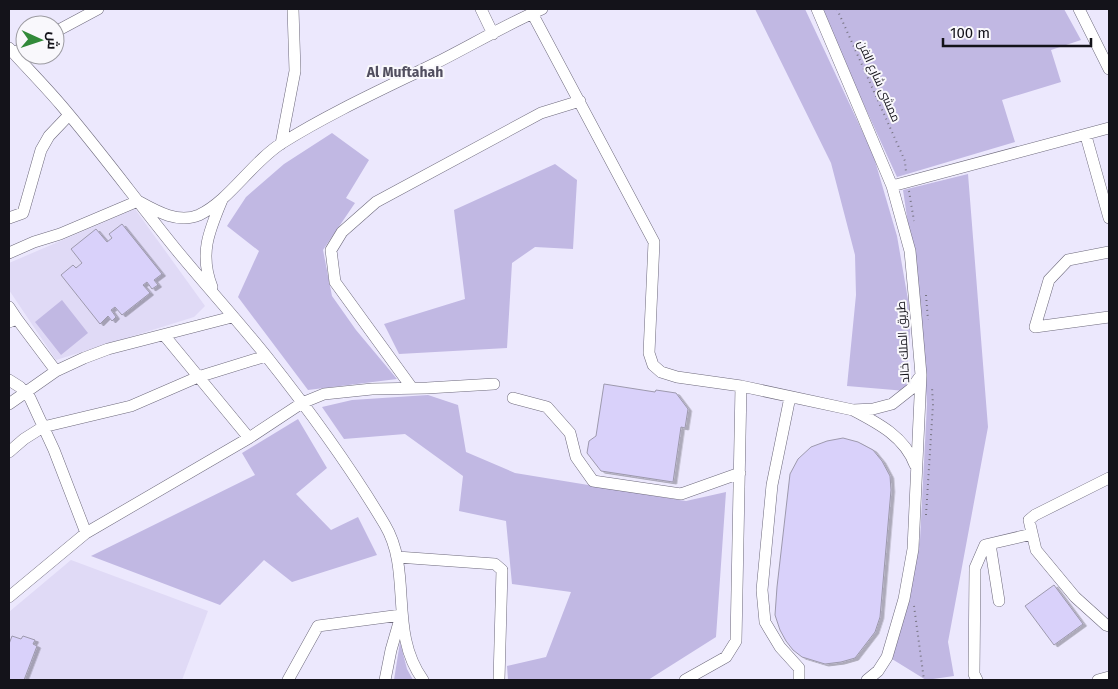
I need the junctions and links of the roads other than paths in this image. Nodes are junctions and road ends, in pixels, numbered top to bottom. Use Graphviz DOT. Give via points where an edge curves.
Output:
graph roads {
  1 [pos="98,9"];
  2 [pos="293,9"];
  3 [pos="481,9"];
  4 [pos="816,9"];
  5 [pos="1079,9"];
  6 [pos="537,11"];
  7 [pos="65,27"];
  8 [pos="493,34"];
  9 [pos="11,50"];
  10 [pos="1109,69"];
  11 [pos="580,101"];
  12 [pos="69,115"];
  13 [pos="1109,128"];
  14 [pos="1086,136"];
  15 [pos="281,144"];
  16 [pos="892,186"];
  17 [pos="222,200"];
  18 [pos="138,202"];
  19 [pos="9,218"];
  20 [pos="1109,218"];
  21 [pos="1109,252"];
  22 [pos="9,253"];
  23 [pos="214,293"];
  24 [pos="9,307"];
  25 [pos="232,317"];
  26 [pos="1109,317"];
  27 [pos="13,320"];
  28 [pos="164,334"];
  29 [pos="266,356"];
  30 [pos="56,371"];
  31 [pos="920,375"];
  32 [pos="198,377"];
  33 [pos="9,380"];
  34 [pos="494,384"];
  35 [pos="741,386"];
  36 [pos="412,388"];
  37 [pos="26,393"];
  38 [pos="790,397"];
  39 [pos="513,398"];
  40 [pos="302,403"];
  41 [pos="9,404"];
  42 [pos="853,410"];
  43 [pos="43,427"];
  44 [pos="249,438"];
  45 [pos="9,452"];
  46 [pos="740,474"];
  47 [pos="1109,478"];
  48 [pos="915,494"];
  49 [pos="86,534"];
  50 [pos="1032,534"];
  51 [pos="990,544"];
  52 [pos="397,557"];
  53 [pos="9,597"];
  54 [pos="1000,601"];
  55 [pos="401,615"];
  56 [pos="1109,626"];
  57 [pos="1109,677"];
  58 [pos="288,680"];
  59 [pos="386,680"];
  60 [pos="423,680"];
  61 [pos="499,680"];
  62 [pos="685,680"];
  63 [pos="799,680"];
  64 [pos="867,680"];
  65 [pos="977,680"];
  66 [pos="1098,680"];
  1 -- 7 [label="street"];
  2 -- 15 [label="street" via="295,71"];
  3 -- 8 [label="street"];
  4 -- 16 [label="street, طريق الملك خالد"];
  5 -- 10 [label="street"];
  6 -- 8 [label="street"];
  6 -- 11 [label="street"];
  8 -- 15 [label="street" via="336,112"];
  9 -- 12 [label="street"];
  11 -- 35 [label="street" via="654,242 649,353 653,365 661,372 676,377"];
  11 -- 36 [label="street" via="541,113 376,202 342,232 331,250 334,282"];
  12 -- 18 [label="street"];
  12 -- 19 [label="street" via="41,150 23,213"];
  13 -- 14 [label="street"];
  14 -- 16 [label="street"];
  14 -- 20 [label="street"];
  15 -- 17 [label="street"];
  16 -- 31 [label="street, طريق الملك خالد" via="910,251"];
  17 -- 18 [label="street" via="199,215 186,218 171,216"];
  17 -- 23 [label="street" via="211,226 205,256 206,272"];
  18 -- 22 [label="street"];
  18 -- 23 [label="street"];
  21 -- 26 [label="street" via="1068,260 1050,280 1035,327"];
  23 -- 25 [label="street"];
  24 -- 27 [label="street"];
  25 -- 28 [label="street"];
  25 -- 29 [label="street"];
  27 -- 30 [label="street"];
  28 -- 30 [label="street" via="108,349"];
  28 -- 32 [label="street"];
  29 -- 32 [label="street"];
  29 -- 40 [label="street"];
  30 -- 37 [label="street"];
  31 -- 42 [label="street" via="911,389 892,404"];
  31 -- 48 [label="street, طريق الملك خالد"];
  32 -- 43 [label="street" via="131,406"];
  32 -- 44 [label="street"];
  33 -- 37 [label="street"];
  34 -- 36 [label="street"];
  35 -- 38 [label="street"];
  35 -- 46 [label="street"];
  36 -- 40 [label="street" via="372,388 324,394"];
  37 -- 41 [label="street"];
  37 -- 43 [label="street"];
  38 -- 42 [label="street"];
  38 -- 63 [label="street" via="772,485 762,590 765,622 780,647 799,668"];
  39 -- 46 [label="street" via="547,407 570,433 576,457 593,481 681,494"];
  40 -- 44 [label="street"];
  40 -- 52 [label="street" via="348,466 386,527"];
  42 -- 48 [label="street" via="877,423 908,450 914,464"];
  43 -- 45 [label="street"];
  43 -- 49 [label="street"];
  44 -- 49 [label="street"];
  46 -- 62 [label="street" via="736,640 726,657"];
  47 -- 50 [label="street" via="1035,515 1029,520"];
  48 -- 64 [label="street, طريق الملك خالد" via="913,549 894,639 878,671"];
  49 -- 53 [label="street"];
  50 -- 51 [label="street"];
  50 -- 56 [label="street" via="1036,550 1064,584"];
  51 -- 54 [label="street"];
  51 -- 65 [label="street" via="985,545 975,568 974,674"];
  52 -- 55 [label="street"];
  52 -- 61 [label="street" via="495,564 502,570"];
  55 -- 58 [label="street" via="318,626"];
  55 -- 59 [label="street"];
  55 -- 60 [label="street" via="405,643 414,668"];
  57 -- 66 [label="street"];
}
